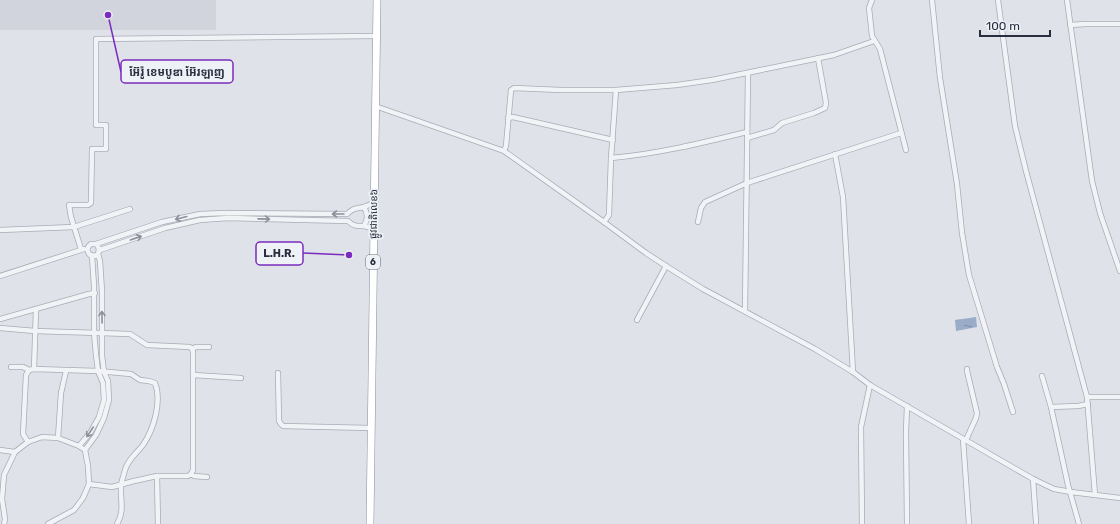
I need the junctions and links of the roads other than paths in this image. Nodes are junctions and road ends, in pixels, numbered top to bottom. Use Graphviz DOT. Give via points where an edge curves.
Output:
graph roads {
  1 [pos="377,0"];
  2 [pos="872,0"];
  3 [pos="932,0"];
  4 [pos="998,0"];
  5 [pos="1067,0"];
  6 [pos="1120,24"];
  7 [pos="1070,25"];
  8 [pos="376,36"];
  9 [pos="874,41"];
  10 [pos="818,58"];
  11 [pos="748,73"];
  12 [pos="616,90"];
  13 [pos="376,106"];
  14 [pos="508,118"];
  15 [pos="902,133"];
  16 [pos="747,135"];
  17 [pos="613,140"];
  18 [pos="906,150"];
  19 [pos="504,151"];
  20 [pos="836,154"];
  21 [pos="611,158"];
  22 [pos="747,183"];
  23 [pos="374,202"];
  24 [pos="364,207"];
  25 [pos="130,209"];
  26 [pos="200,214"];
  27 [pos="200,220"];
  28 [pos="604,222"];
  29 [pos="698,222"];
  30 [pos="74,226"];
  31 [pos="364,226"];
  32 [pos="373,229"];
  33 [pos="0,230"];
  34 [pos="96,244"];
  35 [pos="87,248"];
  36 [pos="81,249"];
  37 [pos="99,252"];
  38 [pos="92,256"];
  39 [pos="666,266"];
  40 [pos="1120,271"];
  41 [pos="0,276"];
  42 [pos="95,293"];
  43 [pos="36,309"];
  44 [pos="745,311"];
  45 [pos="0,319"];
  46 [pos="638,320"];
  47 [pos="0,328"];
  48 [pos="35,331"];
  49 [pos="94,332"];
  50 [pos="102,333"];
  51 [pos="209,347"];
  52 [pos="192,349"];
  53 [pos="11,366"];
  54 [pos="967,369"];
  55 [pos="31,370"];
  56 [pos="66,371"];
  57 [pos="98,372"];
  58 [pos="104,372"];
  59 [pos="853,372"];
  60 [pos="278,373"];
  61 [pos="193,375"];
  62 [pos="1042,376"];
  63 [pos="241,378"];
  64 [pos="870,385"];
  65 [pos="1087,397"];
  66 [pos="1120,397"];
  67 [pos="1088,404"];
  68 [pos="908,406"];
  69 [pos="1051,407"];
  70 [pos="1013,412"];
  71 [pos="371,428"];
  72 [pos="58,438"];
  73 [pos="964,439"];
  74 [pos="28,442"];
  75 [pos="79,446"];
  76 [pos="0,450"];
  77 [pos="85,450"];
  78 [pos="15,452"];
  79 [pos="191,474"];
  80 [pos="157,476"];
  81 [pos="208,477"];
  82 [pos="1033,479"];
  83 [pos="88,484"];
  84 [pos="121,484"];
  85 [pos="1071,492"];
  86 [pos="1095,495"];
  87 [pos="1120,498"];
  88 [pos="1036,522"];
  89 [pos="4,524"];
  90 [pos="48,524"];
  91 [pos="117,524"];
  92 [pos="158,524"];
  93 [pos="370,524"];
  94 [pos="862,524"];
  95 [pos="907,524"];
  96 [pos="969,524"];
  97 [pos="1078,524"];
  1 -- 8 [label="highway, ផ្លូវជាតិលេខ៦ / 6"];
  2 -- 9 [label="street" via="869,8"];
  3 -- 70 [label="street" via="940,78 958,184 969,275"];
  4 -- 65 [label="street" via="1015,126"];
  5 -- 7 [label="street"];
  6 -- 7 [label="street"];
  7 -- 40 [label="street" via="1093,185"];
  8 -- 13 [label="highway, ផ្លូវជាតិលេខ៦ / 6"];
  8 -- 30 [label="street" via="96,39 96,125 106,125 106,149 92,149 91,203 69,205"];
  9 -- 10 [label="street"];
  9 -- 15 [label="street" via="880,49"];
  10 -- 11 [label="street"];
  10 -- 16 [label="street" via="826,108 782,123 774,130"];
  11 -- 12 [label="street" via="677,85"];
  11 -- 16 [label="street"];
  12 -- 14 [label="street" via="514,88 511,90"];
  12 -- 17 [label="street"];
  13 -- 19 [label="street"];
  13 -- 23 [label="highway, ផ្លូវជាតិលេខ៦ / 6"];
  14 -- 17 [label="street" via="514,117"];
  14 -- 19 [label="street"];
  15 -- 18 [label="street"];
  15 -- 20 [label="street"];
  16 -- 21 [label="street"];
  16 -- 22 [label="street"];
  17 -- 21 [label="street"];
  19 -- 28 [label="street"];
  20 -- 22 [label="street"];
  20 -- 59 [label="street" via="843,197"];
  21 -- 28 [label="street" via="609,215"];
  22 -- 29 [label="street" via="705,202"];
  22 -- 44 [label="street"];
  23 -- 24 [label="street"];
  23 -- 32 [label="highway, ផ្លូវជាតិលេខ៦ / 6"];
  24 -- 26 [label="street, one-way" via="352,209 347,214"];
  24 -- 31 [label="street" via="368,219"];
  25 -- 30 [label="street"];
  26 -- 27 [label="street"];
  26 -- 34 [label="street, one-way" via="162,222"];
  27 -- 31 [label="street, one-way" via="336,220 348,221 358,227"];
  37 -- 27 [label="street, one-way" via="165,228"];
  28 -- 39 [label="street"];
  30 -- 33 [label="street"];
  30 -- 36 [label="street"];
  31 -- 32 [label="street"];
  32 -- 71 [label="highway, ផ្លូវជាតិលេខ៦ / 6"];
  34 -- 35 [label="street" via="91,244"];
  34 -- 37 [label="street"];
  35 -- 36 [label="street"];
  35 -- 38 [label="street"];
  36 -- 41 [label="street"];
  37 -- 38 [label="street"];
  50 -- 37 [label="street, one-way"];
  38 -- 42 [label="street"];
  39 -- 44 [label="street"];
  39 -- 46 [label="street"];
  42 -- 43 [label="street"];
  42 -- 49 [label="street"];
  43 -- 45 [label="street"];
  43 -- 48 [label="street"];
  44 -- 59 [label="street"];
  47 -- 48 [label="street"];
  48 -- 49 [label="street"];
  48 -- 55 [label="street"];
  49 -- 50 [label="street"];
  49 -- 57 [label="street"];
  50 -- 52 [label="street" via="130,334 147,345"];
  50 -- 58 [label="street"];
  51 -- 52 [label="street"];
  52 -- 61 [label="street"];
  53 -- 55 [label="street"];
  54 -- 73 [label="street" via="977,413"];
  55 -- 56 [label="street"];
  55 -- 74 [label="street" via="26,375 23,434"];
  56 -- 57 [label="street"];
  56 -- 72 [label="street" via="61,393"];
  57 -- 58 [label="street"];
  57 -- 75 [label="street, one-way" via="103,383 104,400 90,434"];
  58 -- 77 [label="street" via="108,382 109,400 96,435"];
  58 -- 84 [label="street" via="131,374 140,380 155,383 157,389 154,421 143,444 130,459"];
  59 -- 64 [label="street"];
  60 -- 71 [label="street" via="279,421 283,426"];
  61 -- 63 [label="street"];
  61 -- 79 [label="street"];
  62 -- 69 [label="street"];
  64 -- 68 [label="street"];
  64 -- 94 [label="street" via="861,427"];
  65 -- 66 [label="street"];
  65 -- 67 [label="street"];
  67 -- 69 [label="street"];
  67 -- 86 [label="street"];
  68 -- 73 [label="street"];
  68 -- 95 [label="street"];
  69 -- 85 [label="street"];
  71 -- 93 [label="highway, ផ្លូវជាតិលេខ៦ / 6"];
  72 -- 74 [label="street" via="42,437"];
  72 -- 75 [label="street"];
  73 -- 82 [label="street"];
  73 -- 96 [label="street"];
  74 -- 78 [label="street"];
  75 -- 77 [label="street"];
  76 -- 78 [label="street"];
  77 -- 83 [label="street"];
  78 -- 89 [label="street" via="4,475"];
  79 -- 80 [label="street"];
  79 -- 81 [label="street"];
  80 -- 84 [label="street"];
  80 -- 92 [label="street"];
  82 -- 85 [label="street" via="1054,489"];
  82 -- 88 [label="street"];
  83 -- 84 [label="street" via="112,487"];
  83 -- 90 [label="street" via="83,498 74,510"];
  84 -- 91 [label="street" via="122,507"];
  85 -- 86 [label="street"];
  85 -- 97 [label="street"];
  86 -- 87 [label="street"];
}
